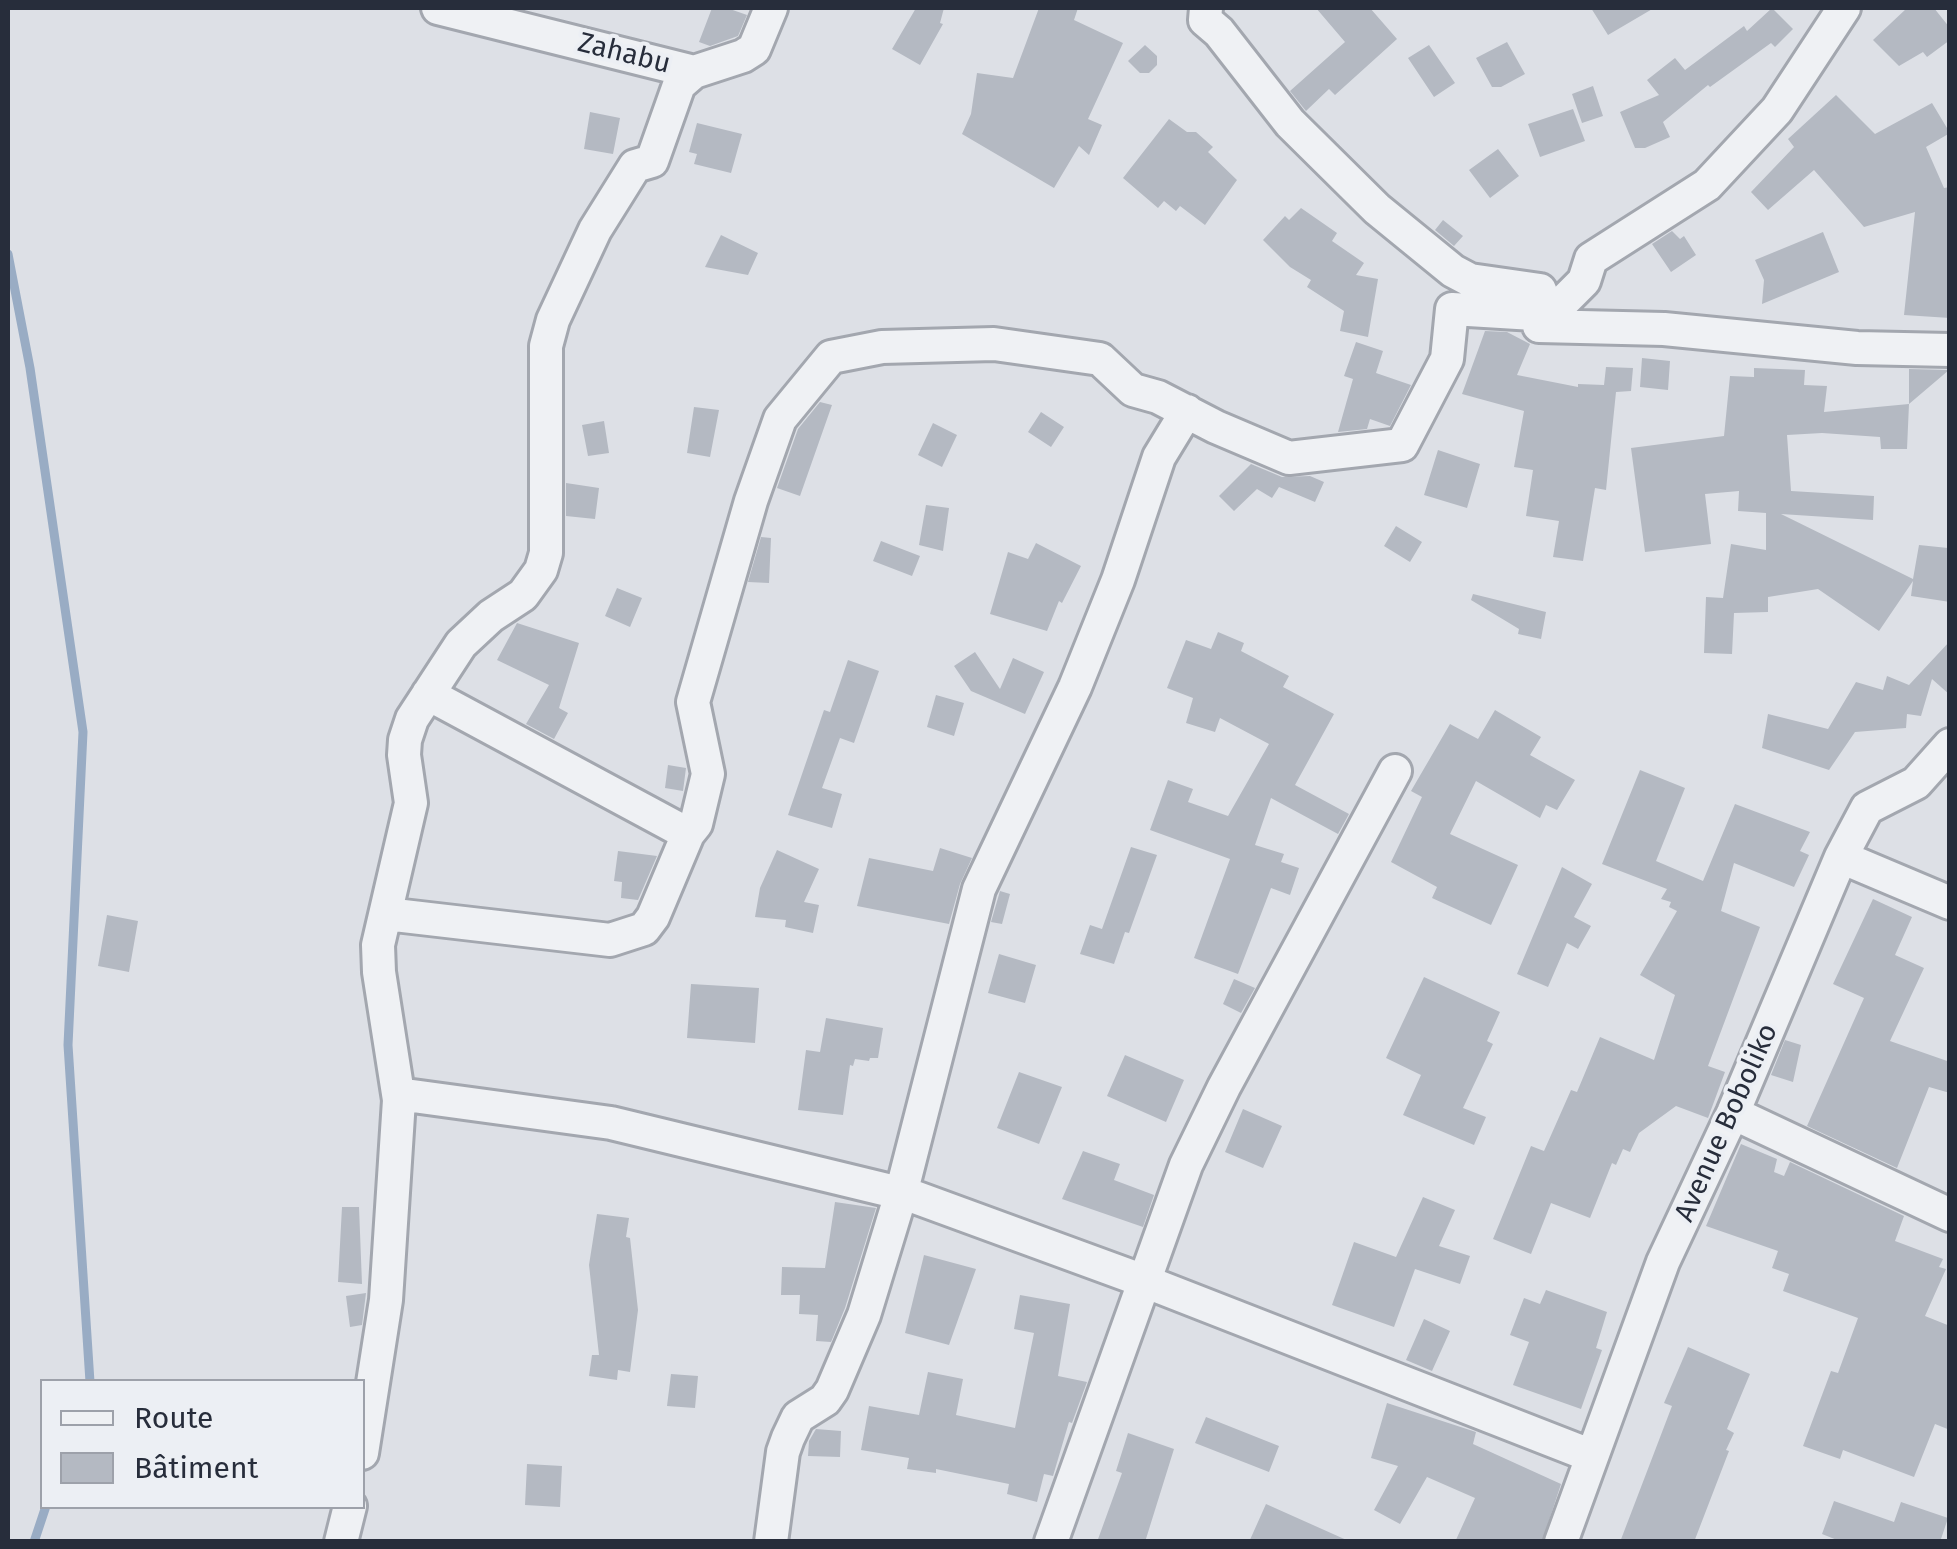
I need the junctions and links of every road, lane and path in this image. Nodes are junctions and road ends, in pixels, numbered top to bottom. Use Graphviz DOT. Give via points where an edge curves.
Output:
graph roads {
  1 [pos="438,8"];
  2 [pos="771,8"];
  3 [pos="1206,8"];
  4 [pos="1844,8"];
  5 [pos="694,72"];
  6 [pos="1950,350"];
  7 [pos="1187,411"];
  8 [pos="428,694"];
  9 [pos="1950,745"];
  10 [pos="1395,771"];
  11 [pos="688,834"];
  12 [pos="1841,856"];
  13 [pos="1950,903"];
  14 [pos="386,914"];
  15 [pos="398,1094"];
  16 [pos="1733,1113"];
  17 [pos="901,1194"];
  18 [pos="1950,1215"];
  19 [pos="1144,1281"];
  20 [pos="365,1435"];
  21 [pos="1592,1456"];
  22 [pos="349,1509"];
  23 [pos="341,1542"];
  24 [pos="771,1542"];
  25 [pos="1050,1542"];
  26 [pos="1561,1542"];
  1 -- 5 [label="street, Zahabu"];
  2 -- 5 [label="street" via="754,49"];
  3 -- 7 [label="street" via="1206,20 1290,123 1394,224 1470,280 1540,290 1534,314 1452,309 1446,359 1402,445 1289,458"];
  4 -- 6 [label="street" via="1777,110 1706,185 1591,259 1584,281 1539,326"];
  5 -- 8 [label="street" via="679,85 652,160 635,166 606,209 553,320 546,346 541,570 523,595 461,644"];
  7 -- 11 [label="street" via="1134,390 1100,360 994,344 882,347 831,358 780,419 698,675 693,702 708,774"];
  7 -- 17 [label="street" via="1158,457 1075,688 979,889"];
  8 -- 11 [label="street"];
  8 -- 14 [label="street" via="405,740 411,802"];
  9 -- 12 [label="street, Avenue Boboliko" via="1916,783 1867,808"];
  10 -- 19 [label="street" via="1186,1164"];
  11 -- 14 [label="street" via="653,917 632,935 610,940"];
  12 -- 13 [label="street"];
  12 -- 16 [label="street, Avenue Boboliko"];
  14 -- 15 [label="street" via="378,944"];
  15 -- 17 [label="street" via="610,1123"];
  15 -- 20 [label="street" via="386,1300"];
  16 -- 18 [label="street"];
  16 -- 21 [label="street, Avenue Boboliko" via="1663,1262"];
  17 -- 19 [label="street"];
  17 -- 24 [label="street" via="864,1315 832,1390 798,1417 788,1438"];
  19 -- 21 [label="street"];
  19 -- 25 [label="street"];
  21 -- 26 [label="street, Avenue Boboliko"];
  22 -- 23 [label="street"];
}
